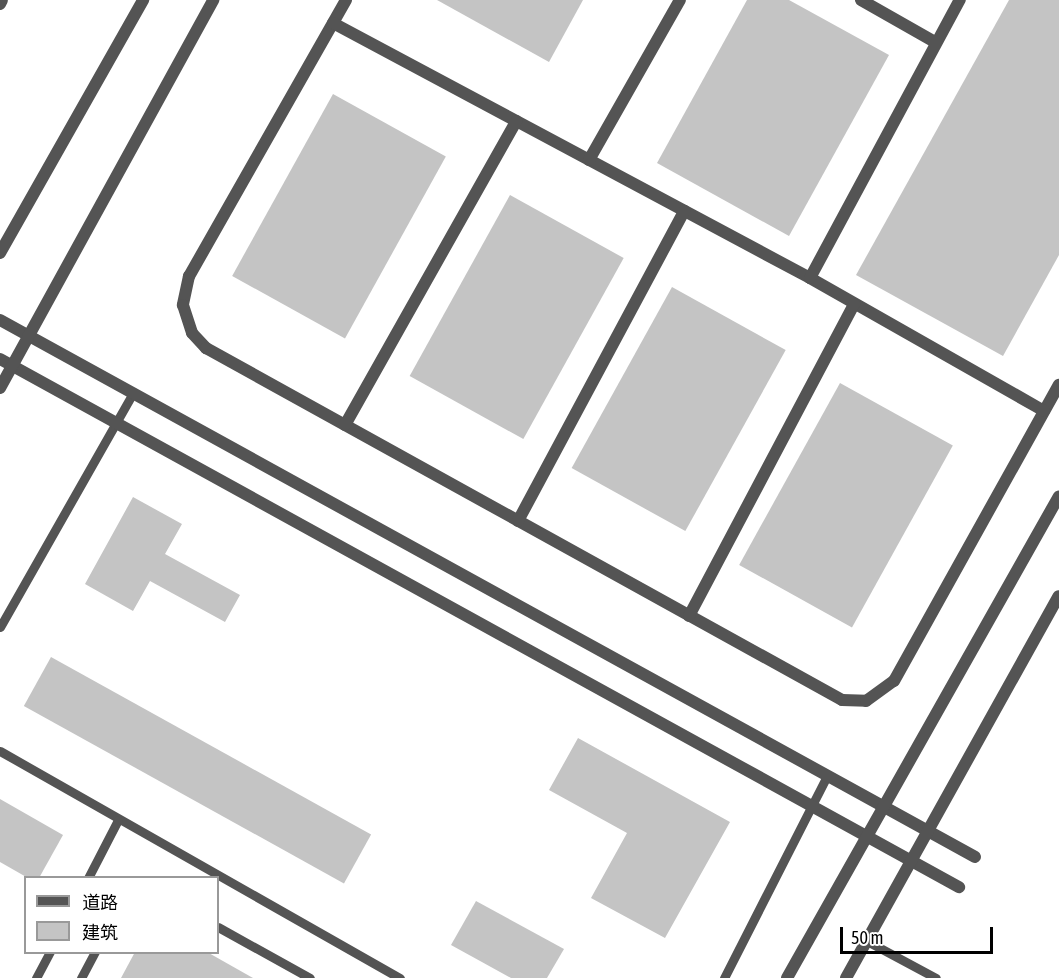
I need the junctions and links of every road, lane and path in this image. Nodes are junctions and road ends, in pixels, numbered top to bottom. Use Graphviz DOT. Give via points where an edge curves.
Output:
graph roads {
  1 [pos="143,0"];
  2 [pos="213,0"];
  3 [pos="346,0"];
  4 [pos="680,0"];
  5 [pos="861,0"];
  6 [pos="960,0"];
  7 [pos="333,23"];
  8 [pos="936,42"];
  9 [pos="516,121"];
  10 [pos="588,160"];
  11 [pos="684,211"];
  12 [pos="0,253"];
  13 [pos="810,278"];
  14 [pos="854,304"];
  15 [pos="0,320"];
  16 [pos="28,335"];
  17 [pos="0,359"];
  18 [pos="12,365"];
  19 [pos="1059,385"];
  20 [pos="0,388"];
  21 [pos="134,393"];
  22 [pos="1044,411"];
  23 [pos="117,423"];
  24 [pos="345,425"];
  25 [pos="1059,496"];
  26 [pos="518,521"];
  27 [pos="1059,596"];
  28 [pos="689,616"];
  29 [pos="0,627"];
  30 [pos="0,752"];
  31 [pos="827,776"];
  32 [pos="812,806"];
  33 [pos="882,806"];
  34 [pos="118,820"];
  35 [pos="927,831"];
  36 [pos="866,835"];
  37 [pos="975,857"];
  38 [pos="911,860"];
  39 [pos="89,876"];
  40 [pos="218,876"];
  41 [pos="219,877"];
  42 [pos="959,887"];
  43 [pos="219,928"];
  44 [pos="867,941"];
  45 [pos="49,954"];
  46 [pos="94,954"];
  47 [pos="922,975"];
  48 [pos="36,978"];
  49 [pos="81,978"];
  50 [pos="310,978"];
  51 [pos="400,978"];
  52 [pos="724,978"];
  53 [pos="787,978"];
  54 [pos="846,978"];
  55 [pos="936,978"];
  1 -- 12 [label="street"];
  2 -- 16 [label="street"];
  3 -- 7 [label="street"];
  4 -- 10 [label="street"];
  5 -- 8 [label="street"];
  6 -- 8 [label="street"];
  7 -- 9 [label="street"];
  7 -- 24 [label="street" via="189,276 183,304 192,333 206,348"];
  8 -- 13 [label="street"];
  9 -- 10 [label="street"];
  9 -- 24 [label="street"];
  10 -- 11 [label="street"];
  11 -- 13 [label="street"];
  11 -- 26 [label="street"];
  13 -- 14 [label="street"];
  14 -- 22 [label="street"];
  14 -- 28 [label="street"];
  15 -- 16 [label="street"];
  16 -- 18 [label="street"];
  16 -- 21 [label="street"];
  17 -- 18 [label="street"];
  18 -- 20 [label="street"];
  18 -- 23 [label="street"];
  19 -- 22 [label="street"];
  21 -- 23 [label="lane"];
  21 -- 31 [label="street"];
  22 -- 28 [label="street" via="894,681 878,696 842,700"];
  23 -- 29 [label="lane"];
  23 -- 32 [label="street"];
  24 -- 26 [label="street"];
  25 -- 33 [label="street"];
  26 -- 28 [label="street"];
  27 -- 35 [label="street"];
  30 -- 34 [label="lane"];
  31 -- 32 [label="lane"];
  31 -- 33 [label="street"];
  32 -- 36 [label="street"];
  32 -- 52 [label="lane"];
  33 -- 35 [label="street"];
  33 -- 36 [label="street"];
  34 -- 39 [label="lane"];
  34 -- 40 [label="lane"];
  35 -- 37 [label="street"];
  35 -- 38 [label="street"];
  36 -- 38 [label="street"];
  36 -- 53 [label="street"];
  38 -- 42 [label="street"];
  38 -- 44 [label="street"];
  41 -- 51 [label="lane"];
  43 -- 50 [label="lane"];
  44 -- 47 [label="lane"];
  44 -- 54 [label="street"];
  45 -- 48 [label="lane"];
  46 -- 49 [label="lane"];
  47 -- 55 [label="lane"];
}
